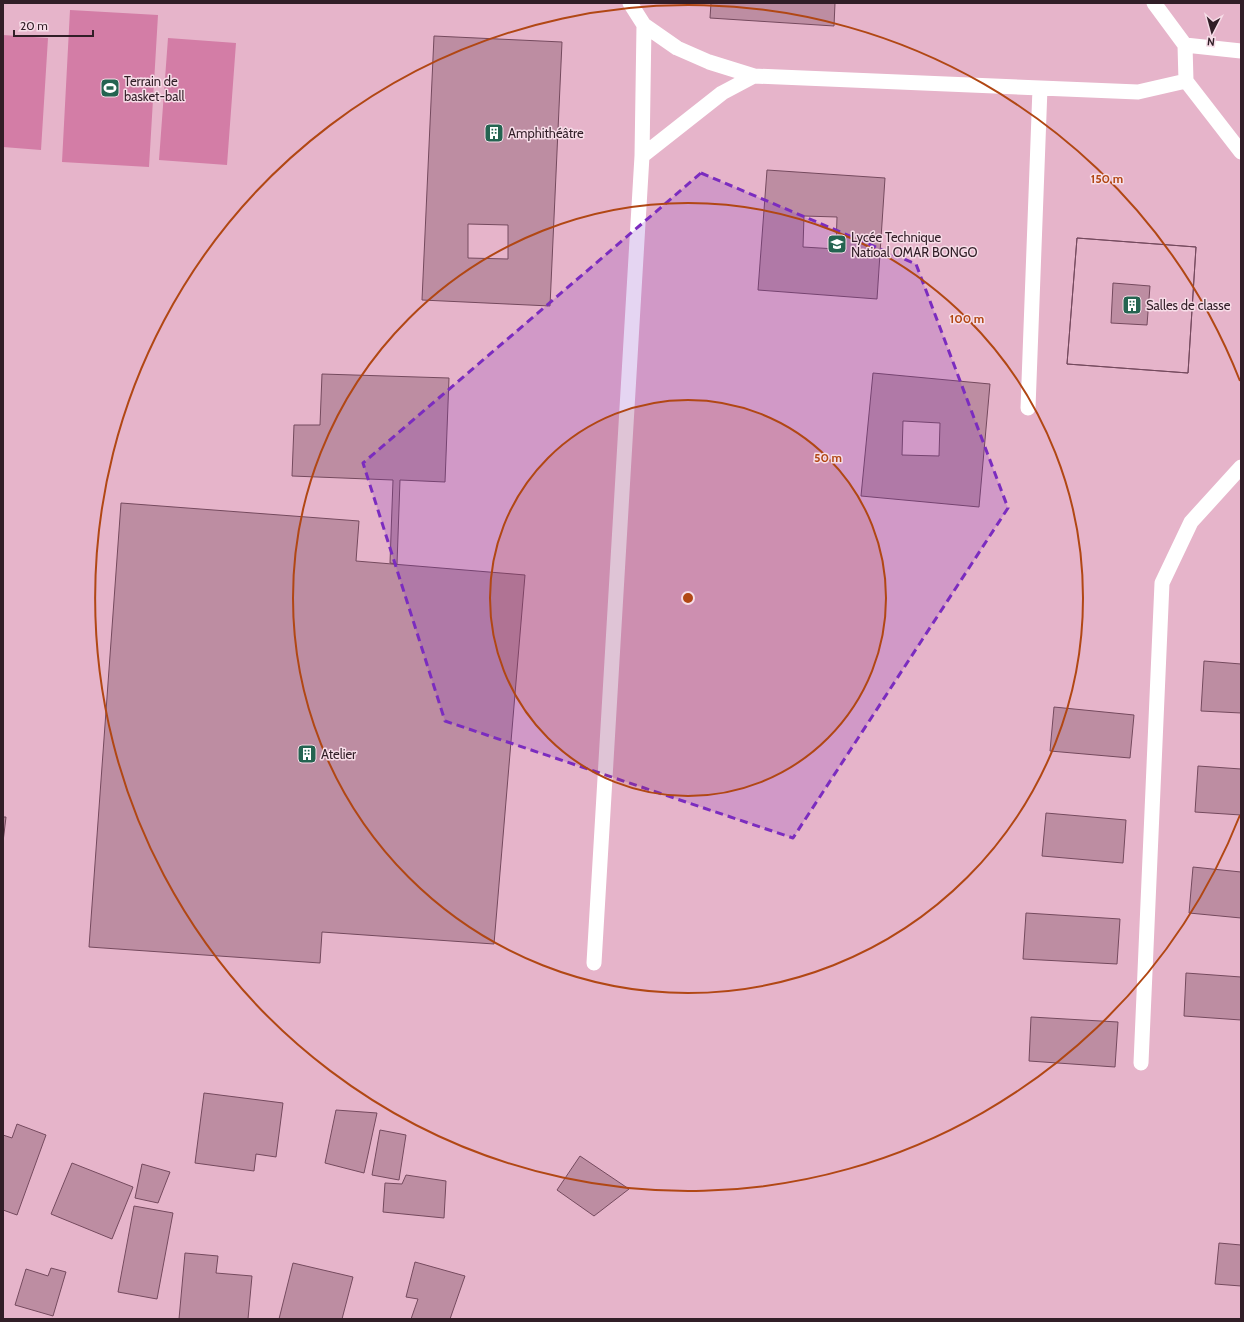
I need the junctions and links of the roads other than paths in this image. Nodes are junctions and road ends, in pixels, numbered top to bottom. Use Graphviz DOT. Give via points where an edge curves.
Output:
graph roads {
  1 [pos="630,3"];
  2 [pos="1154,3"];
  3 [pos="644,25"];
  4 [pos="1185,46"];
  5 [pos="1241,51"];
  6 [pos="754,76"];
  7 [pos="1186,81"];
  8 [pos="1040,88"];
  9 [pos="1241,152"];
  10 [pos="642,156"];
  11 [pos="1028,408"];
  12 [pos="1241,467"];
  13 [pos="594,963"];
  14 [pos="1141,1063"];
  1 -- 3 [label="lane"];
  2 -- 4 [label="lane"];
  3 -- 6 [label="lane" via="677,48 708,62"];
  3 -- 10 [label="lane"];
  4 -- 5 [label="lane"];
  4 -- 7 [label="lane"];
  6 -- 8 [label="lane"];
  6 -- 10 [label="lane" via="722,93"];
  7 -- 8 [label="lane" via="1138,92"];
  7 -- 9 [label="lane"];
  8 -- 11 [label="lane"];
  10 -- 13 [label="lane"];
  12 -- 14 [label="lane" via="1191,522 1162,583"];
}
